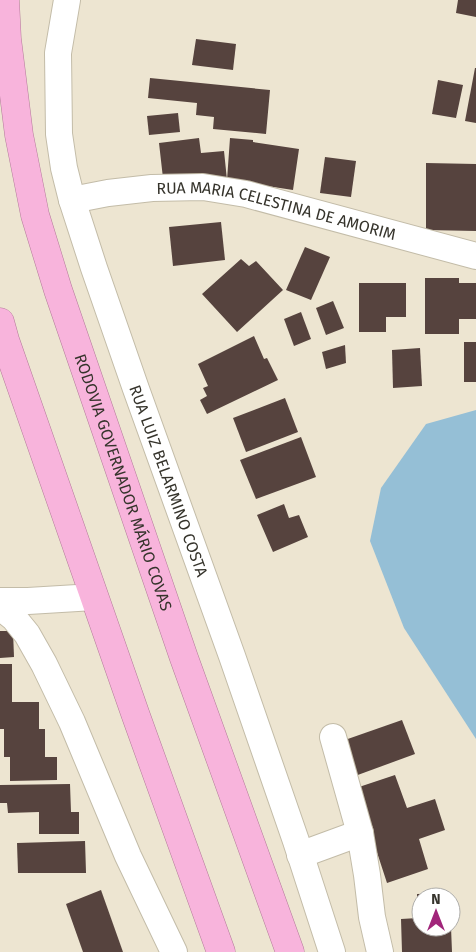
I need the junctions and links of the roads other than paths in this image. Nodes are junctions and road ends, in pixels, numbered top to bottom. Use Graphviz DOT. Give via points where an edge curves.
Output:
graph roads {
  1 [pos="5,0"];
  2 [pos="66,0"];
  3 [pos="72,200"];
  4 [pos="476,256"];
  5 [pos="0,322"];
  6 [pos="94,597"];
  7 [pos="0,601"];
  8 [pos="0,607"];
  9 [pos="332,737"];
  10 [pos="360,833"];
  11 [pos="300,855"];
  12 [pos="174,952"];
  13 [pos="222,952"];
  14 [pos="290,952"];
  15 [pos="332,952"];
  16 [pos="380,952"];
  1 -- 14 [label="highway, RODOVIA GOVERNADOR MÁRIO COVAS" via="19,135 35,215 184,658"];
  2 -- 3 [label="street, RUA LUIZ BELARMINO COSTA" via="58,53 59,134"];
  3 -- 4 [label="street, RUA MARIA CELESTINA DE AMORIM" via="152,188 203,187 246,194"];
  3 -- 11 [label="street, RUA LUIZ BELARMINO COSTA"];
  5 -- 6 [label="highway"];
  6 -- 7 [label="street"];
  6 -- 13 [label="highway"];
  8 -- 12 [label="street" via="28,634 44,664"];
  9 -- 10 [label="street"];
  10 -- 11 [label="street"];
  10 -- 16 [label="street"];
  11 -- 15 [label="street, RUA LUIZ BELARMINO COSTA"];
}
